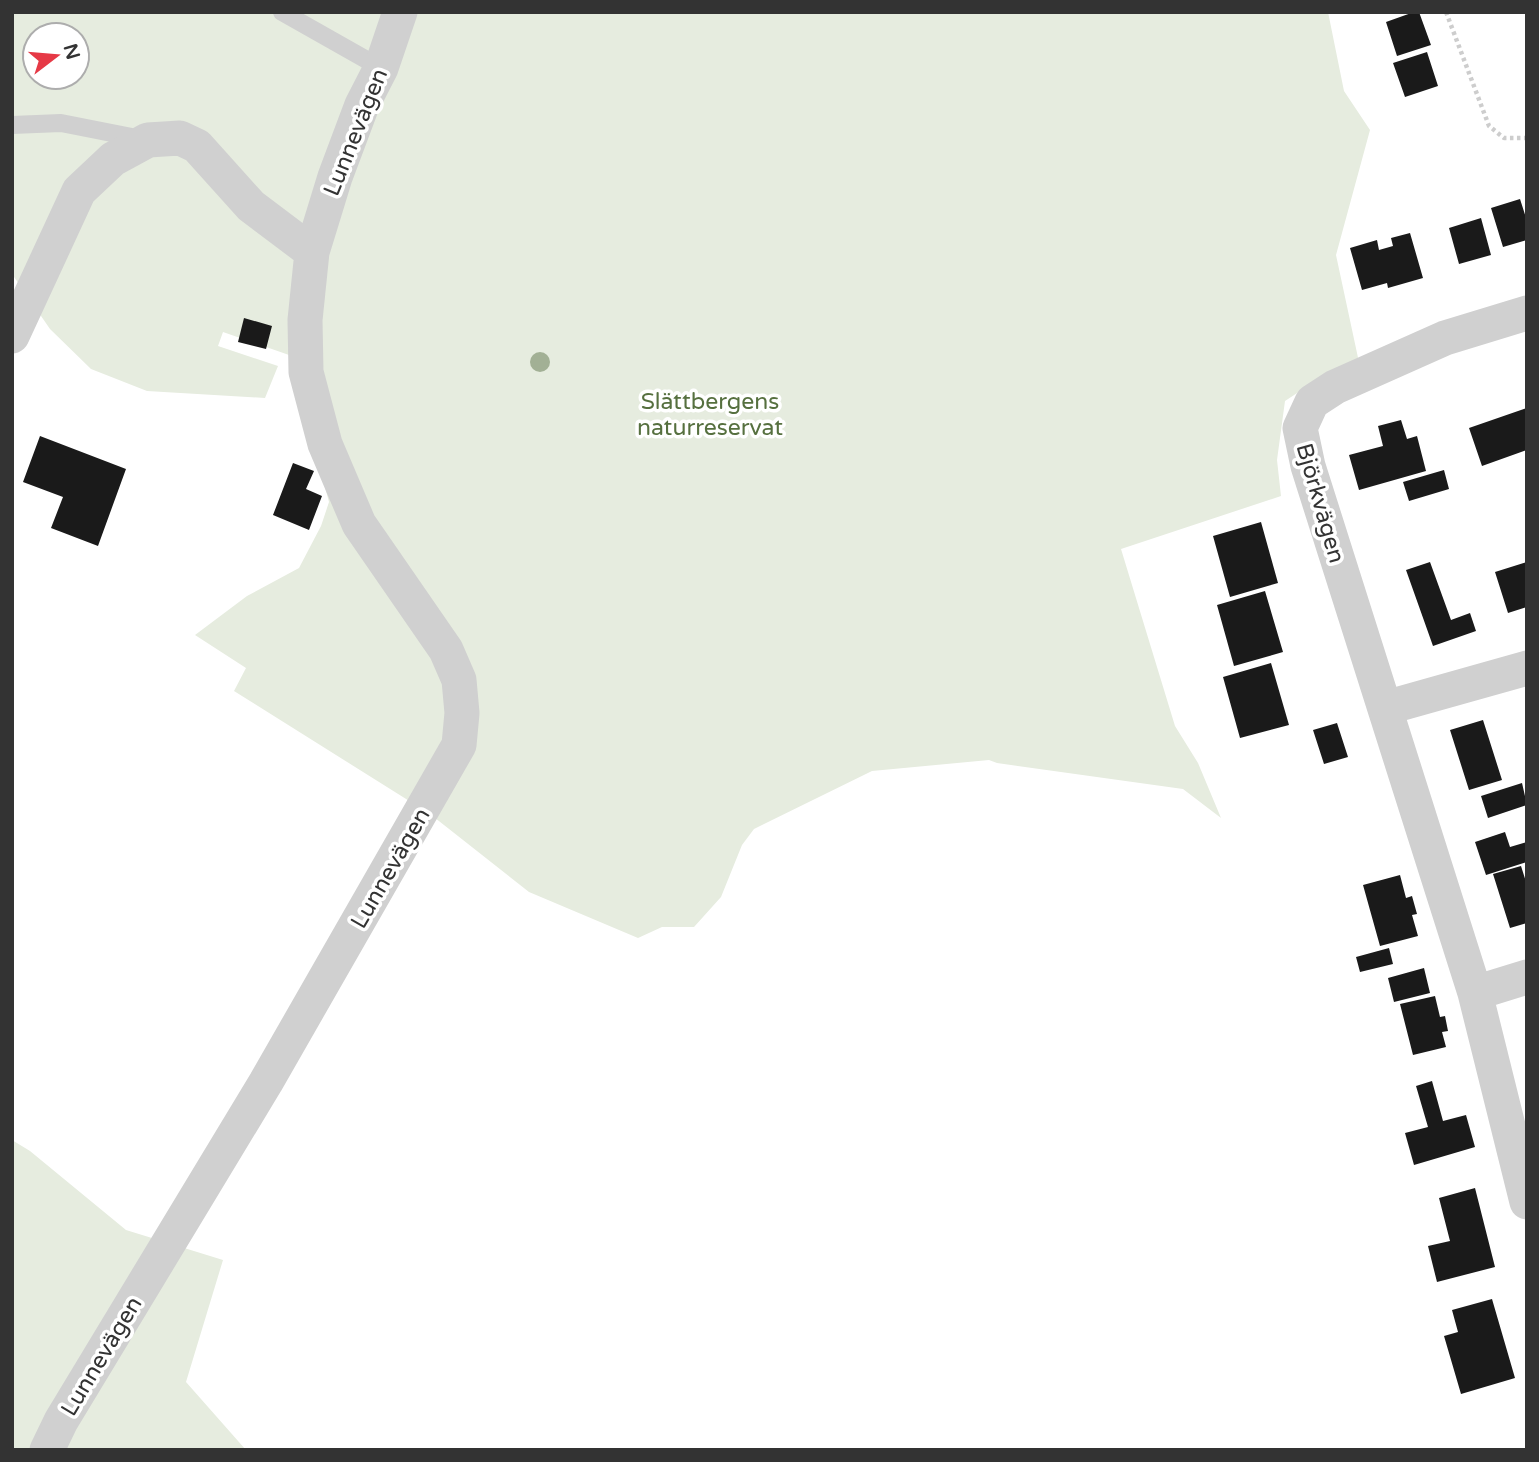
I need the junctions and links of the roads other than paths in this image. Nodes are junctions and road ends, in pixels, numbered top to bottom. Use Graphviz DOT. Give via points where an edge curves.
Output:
graph roads {
  1 [pos="282,12"];
  2 [pos="400,12"];
  3 [pos="381,68"];
  4 [pos="12,125"];
  5 [pos="148,140"];
  6 [pos="312,252"];
  7 [pos="1527,313"];
  8 [pos="12,336"];
  9 [pos="1527,668"];
  10 [pos="1385,708"];
  11 [pos="1527,977"];
  12 [pos="1475,993"];
  13 [pos="1527,1202"];
  14 [pos="47,1450"];
  1 -- 3 [label="lane"];
  2 -- 3 [label="street, Lunnevägen"];
  3 -- 6 [label="street, Lunnevägen" via="362,105"];
  4 -- 5 [label="lane" via="61,123"];
  5 -- 6 [label="street" via="180,138 197,146 251,206"];
  5 -- 8 [label="street" via="113,159 79,191"];
  6 -- 14 [label="street, Lunnevägen" via="304,320 306,372 325,444 359,524 446,650 459,680 459,745"];
  7 -- 10 [label="street, Björkvägen" via="1446,338 1335,387 1312,402 1300,428 1308,467"];
  9 -- 10 [label="street"];
  10 -- 12 [label="street, Björkvägen"];
  11 -- 12 [label="street"];
  12 -- 13 [label="street, Björkvägen"];
}
